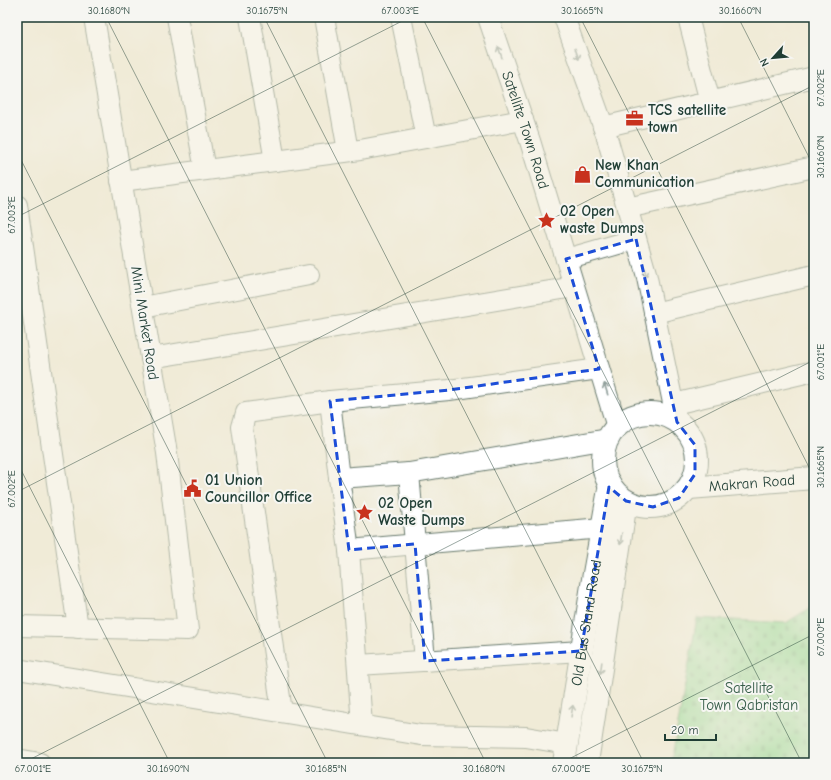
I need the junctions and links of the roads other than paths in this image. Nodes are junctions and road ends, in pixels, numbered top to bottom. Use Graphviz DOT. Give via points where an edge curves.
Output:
graph roads {
  1 [pos="94,17"];
  2 [pos="178,17"];
  3 [pos="250,17"];
  4 [pos="324,17"];
  5 [pos="401,17"];
  6 [pos="488,17"];
  7 [pos="564,17"];
  8 [pos="688,17"];
  9 [pos="814,78"];
  10 [pos="710,102"];
  11 [pos="523,120"];
  12 [pos="603,126"];
  13 [pos="426,138"];
  14 [pos="348,151"];
  15 [pos="275,161"];
  16 [pos="814,167"];
  17 [pos="205,170"];
  18 [pos="121,181"];
  19 [pos="17,206"];
  20 [pos="627,208"];
  21 [pos="636,239"];
  22 [pos="566,259"];
  23 [pos="309,275"];
  24 [pos="814,275"];
  25 [pos="574,287"];
  26 [pos="143,307"];
  27 [pos="654,313"];
  28 [pos="151,358"];
  29 [pos="599,369"];
  30 [pos="814,371"];
  31 [pos="330,401"];
  32 [pos="675,413"];
  33 [pos="613,433"];
  34 [pos="409,473"];
  35 [pos="339,478"];
  36 [pos="814,478"];
  37 [pos="610,484"];
  38 [pos="689,488"];
  39 [pos="626,501"];
  40 [pos="602,528"];
  41 [pos="415,544"];
  42 [pos="349,550"];
  43 [pos="17,627"];
  44 [pos="78,628"];
  45 [pos="582,651"];
  46 [pos="425,661"];
  47 [pos="358,665"];
  48 [pos="17,669"];
  49 [pos="282,712"];
  50 [pos="362,725"];
  51 [pos="566,753"];
  52 [pos="17,759"];
  53 [pos="40,763"];
  54 [pos="587,763"];
  1 -- 18 [label="street, Mini Market Road"];
  2 -- 17 [label="street"];
  3 -- 15 [label="street"];
  4 -- 14 [label="street"];
  5 -- 13 [label="street"];
  11 -- 6 [label="street, Satellite Town Road, one-way"];
  7 -- 12 [label="street, one-way"];
  8 -- 10 [label="street"];
  9 -- 10 [label="street"];
  10 -- 12 [label="street"];
  11 -- 13 [label="street"];
  11 -- 22 [label="street, Satellite Town Road"];
  12 -- 20 [label="street"];
  13 -- 14 [label="street"];
  14 -- 15 [label="street"];
  15 -- 17 [label="street"];
  16 -- 20 [label="street"];
  17 -- 18 [label="street"];
  18 -- 26 [label="street, Mini Market Road"];
  19 -- 44 [label="street"];
  20 -- 21 [label="street"];
  21 -- 22 [label="street"];
  21 -- 27 [label="street, one-way"];
  22 -- 25 [label="street, Satellite Town Road"];
  23 -- 26 [label="street"];
  24 -- 27 [label="street"];
  25 -- 28 [label="street"];
  25 -- 29 [label="street, Satellite Town Road"];
  26 -- 28 [label="street, Mini Market Road"];
  27 -- 32 [label="street"];
  28 -- 44 [label="street, Mini Market Road" via="167,452 188,630"];
  29 -- 31 [label="street" via="450,390"];
  33 -- 29 [label="street, Satellite Town Road, one-way"];
  30 -- 32 [label="street"];
  31 -- 35 [label="street"];
  31 -- 49 [label="street" via="246,413 242,427"];
  32 -- 33 [label="main road" via="646,413 630,418"];
  32 -- 38 [label="main road" via="695,445 697,460"];
  33 -- 34 [label="street"];
  33 -- 37 [label="main road" via="604,454 604,469"];
  34 -- 35 [label="street"];
  34 -- 41 [label="street"];
  35 -- 42 [label="street"];
  36 -- 38 [label="main road, Makran Road"];
  37 -- 39 [label="main road"];
  37 -- 40 [label="main road, Old Bus Stand Road"];
  38 -- 39 [label="main road" via="679,498 660,506 639,506"];
  39 -- 54 [label="main road, Old Bus Stand Road, one-way"];
  40 -- 41 [label="street"];
  40 -- 45 [label="main road, Old Bus Stand Road"];
  41 -- 42 [label="street"];
  41 -- 46 [label="street"];
  42 -- 47 [label="street"];
  43 -- 44 [label="street"];
  45 -- 46 [label="street"];
  51 -- 45 [label="main road, Old Bus Stand Road, one-way"];
  46 -- 47 [label="street"];
  47 -- 50 [label="street"];
  48 -- 49 [label="street"];
  49 -- 50 [label="street"];
  50 -- 51 [label="street" via="421,735 526,737"];
  52 -- 53 [label="street"];
}
